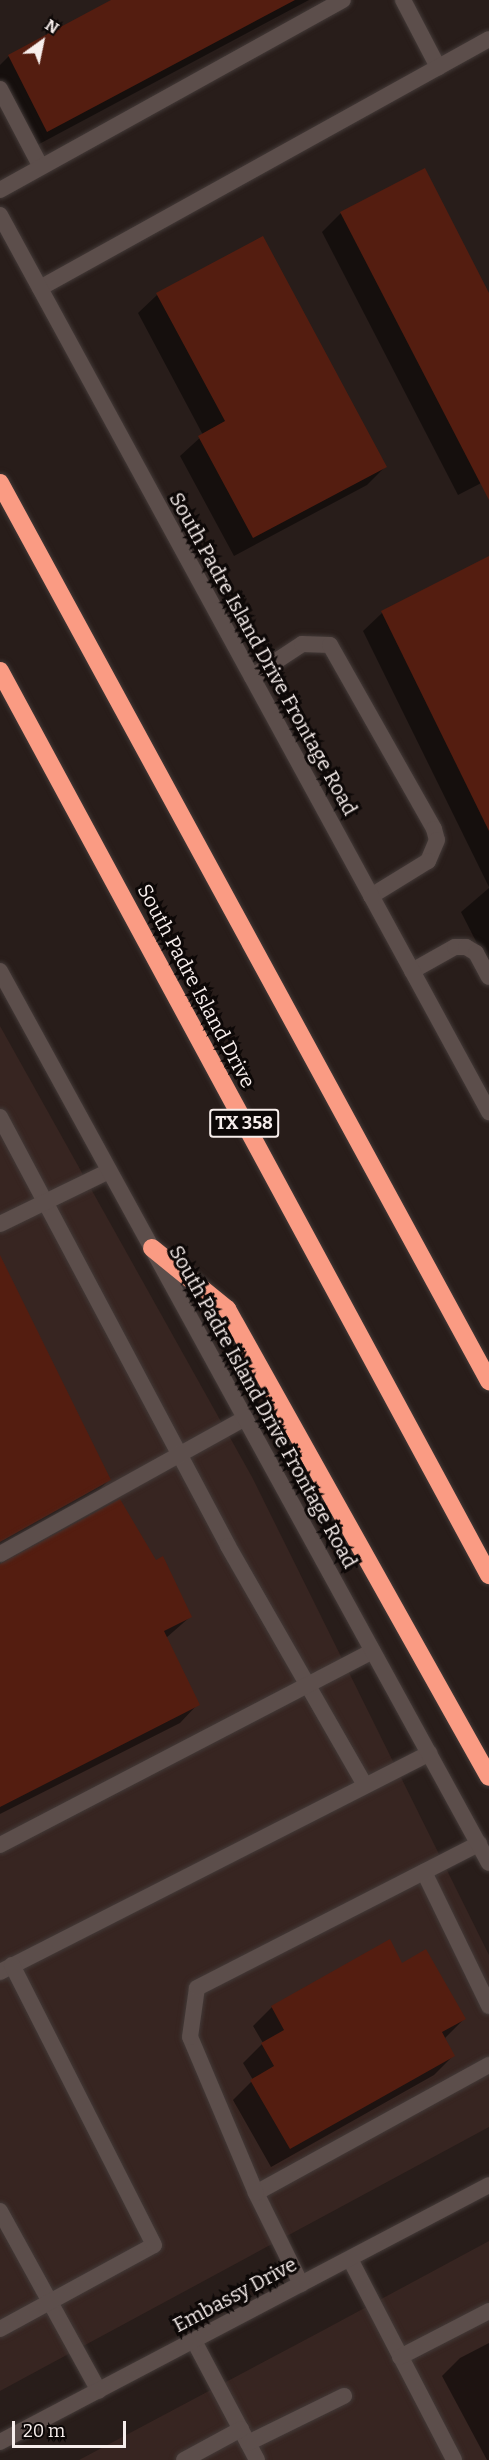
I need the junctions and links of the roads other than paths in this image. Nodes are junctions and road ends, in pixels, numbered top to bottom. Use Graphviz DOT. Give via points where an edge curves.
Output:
graph roads {
  1 [pos="343,0"];
  2 [pos="403,0"];
  3 [pos="489,39"];
  4 [pos="438,67"];
  5 [pos="0,89"];
  6 [pos="41,167"];
  7 [pos="0,190"];
  8 [pos="0,215"];
  9 [pos="40,288"];
  10 [pos="0,483"];
  11 [pos="0,671"];
  12 [pos="252,677"];
  13 [pos="371,896"];
  14 [pos="0,971"];
  15 [pos="412,971"];
  16 [pos="489,977"];
  17 [pos="489,1112"];
  18 [pos="0,1116"];
  19 [pos="110,1171"];
  20 [pos="44,1200"];
  21 [pos="0,1224"];
  22 [pos="152,1248"];
  23 [pos="489,1381"];
  24 [pos="245,1418"];
  25 [pos="179,1455"];
  26 [pos="0,1554"];
  27 [pos="489,1575"];
  28 [pos="373,1652"];
  29 [pos="310,1684"];
  30 [pos="429,1753"];
  31 [pos="489,1777"];
  32 [pos="365,1785"];
  33 [pos="479,1844"];
  34 [pos="0,1845"];
  35 [pos="489,1863"];
  36 [pos="424,1872"];
  37 [pos="6,1969"];
  38 [pos="489,2006"];
  39 [pos="489,2065"];
  40 [pos="489,2185"];
  41 [pos="256,2193"];
  42 [pos="0,2211"];
  43 [pos="350,2259"];
  44 [pos="301,2284"];
  45 [pos="50,2302"];
  46 [pos="489,2312"];
  47 [pos="0,2329"];
  48 [pos="194,2340"];
  49 [pos="400,2357"];
  50 [pos="99,2391"];
  51 [pos="344,2396"];
  52 [pos="245,2436"];
  53 [pos="0,2442"];
  54 [pos="184,2460"];
  55 [pos="257,2460"];
  56 [pos="454,2460"];
  1 -- 6 [label="main road"];
  2 -- 4 [label="main road"];
  3 -- 4 [label="main road"];
  4 -- 9 [label="main road"];
  5 -- 6 [label="main road"];
  6 -- 7 [label="main road"];
  8 -- 9 [label="main road, South Padre Island Drive Frontage Road"];
  9 -- 12 [label="main road, South Padre Island Drive Frontage Road"];
  10 -- 23 [label="highway"];
  11 -- 27 [label="highway, South Padre Island Drive / TX 358"];
  12 -- 13 [label="main road, South Padre Island Drive Frontage Road"];
  12 -- 13 [label="main road" via="302,644 330,645 434,829 437,840 429,861"];
  13 -- 15 [label="main road, South Padre Island Drive Frontage Road"];
  14 -- 19 [label="main road, South Padre Island Drive Frontage Road"];
  15 -- 16 [label="main road" via="455,947 466,947 476,953"];
  15 -- 17 [label="main road, South Padre Island Drive Frontage Road"];
  18 -- 20 [label="main road"];
  19 -- 20 [label="main road"];
  19 -- 22 [label="main road, South Padre Island Drive Frontage Road"];
  20 -- 21 [label="main road"];
  20 -- 25 [label="main road"];
  22 -- 24 [label="main road, South Padre Island Drive Frontage Road"];
  22 -- 31 [label="highway" via="227,1309"];
  24 -- 25 [label="main road"];
  24 -- 28 [label="main road, South Padre Island Drive Frontage Road"];
  25 -- 26 [label="main road"];
  25 -- 29 [label="main road"];
  28 -- 29 [label="main road"];
  28 -- 30 [label="main road, South Padre Island Drive Frontage Road"];
  29 -- 32 [label="main road"];
  29 -- 34 [label="main road"];
  30 -- 32 [label="main road"];
  30 -- 33 [label="main road, South Padre Island Drive Frontage Road"];
  32 -- 37 [label="main road"];
  33 -- 35 [label="main road, South Padre Island Drive Frontage Road"];
  33 -- 36 [label="main road"];
  36 -- 38 [label="main road"];
  36 -- 41 [label="main road" via="197,1988 190,2037"];
  37 -- 45 [label="main road" via="154,2245"];
  39 -- 41 [label="main road"];
  40 -- 43 [label="main road, Embassy Drive"];
  41 -- 44 [label="main road"];
  42 -- 45 [label="main road"];
  43 -- 44 [label="main road, Embassy Drive"];
  43 -- 49 [label="main road"];
  44 -- 48 [label="main road, Embassy Drive"];
  45 -- 47 [label="main road"];
  45 -- 50 [label="main road"];
  46 -- 49 [label="main road"];
  48 -- 50 [label="main road, Embassy Drive"];
  48 -- 52 [label="main road"];
  49 -- 56 [label="main road"];
  50 -- 53 [label="main road, Embassy Drive"];
  51 -- 52 [label="main road"];
  52 -- 54 [label="main road"];
  52 -- 55 [label="main road"];
}
